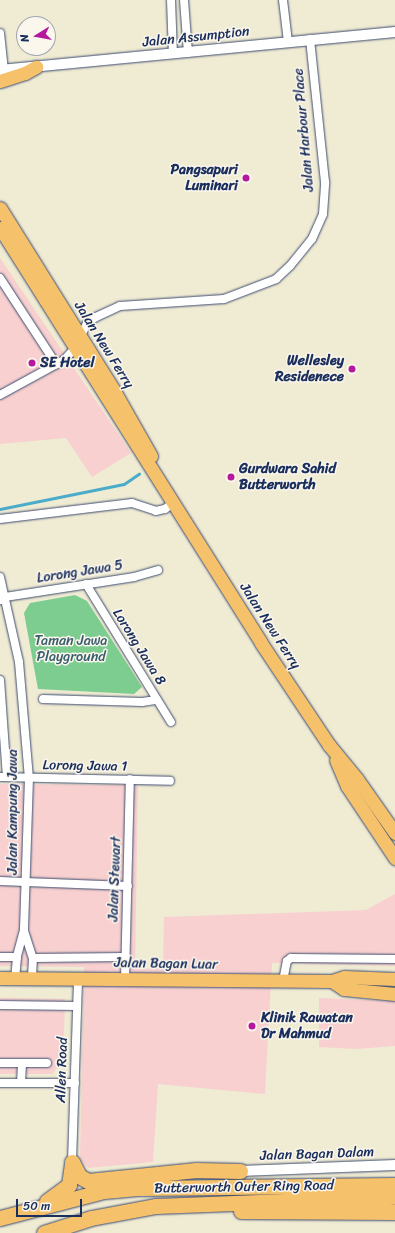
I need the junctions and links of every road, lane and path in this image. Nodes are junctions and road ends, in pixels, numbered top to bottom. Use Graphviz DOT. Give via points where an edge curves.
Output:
graph roads {
  1 [pos="171,0"];
  2 [pos="184,0"];
  3 [pos="283,0"];
  4 [pos="395,32"];
  5 [pos="0,33"];
  6 [pos="310,39"];
  7 [pos="288,42"];
  8 [pos="188,53"];
  9 [pos="173,54"];
  10 [pos="36,67"];
  11 [pos="1,73"];
  12 [pos="0,208"];
  13 [pos="5,230"];
  14 [pos="0,278"];
  15 [pos="80,335"];
  16 [pos="75,348"];
  17 [pos="56,364"];
  18 [pos="0,395"];
  19 [pos="174,502"];
  20 [pos="0,519"];
  21 [pos="158,570"];
  22 [pos="0,577"];
  23 [pos="86,584"];
  24 [pos="2,598"];
  25 [pos="0,680"];
  26 [pos="43,699"];
  27 [pos="156,700"];
  28 [pos="170,722"];
  29 [pos="329,745"];
  30 [pos="3,777"];
  31 [pos="30,778"];
  32 [pos="130,779"];
  33 [pos="170,780"];
  34 [pos="395,833"];
  35 [pos="395,858"];
  36 [pos="0,881"];
  37 [pos="26,882"];
  38 [pos="128,886"];
  39 [pos="24,930"];
  40 [pos="0,957"];
  41 [pos="126,957"];
  42 [pos="17,958"];
  43 [pos="33,958"];
  44 [pos="395,959"];
  45 [pos="0,978"];
  46 [pos="15,978"];
  47 [pos="32,978"];
  48 [pos="78,979"];
  49 [pos="125,979"];
  50 [pos="395,979"];
  51 [pos="283,981"];
  52 [pos="332,981"];
  53 [pos="395,994"];
  54 [pos="0,1006"];
  55 [pos="77,1006"];
  56 [pos="0,1063"];
  57 [pos="22,1063"];
  58 [pos="47,1063"];
  59 [pos="0,1083"];
  60 [pos="21,1083"];
  61 [pos="75,1083"];
  62 [pos="72,1162"];
  63 [pos="395,1165"];
  64 [pos="240,1171"];
  65 [pos="395,1185"];
  66 [pos="104,1192"];
  67 [pos="395,1197"];
  68 [pos="174,1205"];
  69 [pos="34,1208"];
  70 [pos="395,1212"];
  71 [pos="0,1218"];
  72 [pos="44,1233"];
  1 -- 9 [label="street"];
  2 -- 8 [label="street"];
  3 -- 7 [label="street"];
  4 -- 6 [label="street, Jalan Assumption"];
  5 -- 11 [label="street"];
  6 -- 7 [label="street, Jalan Assumption"];
  6 -- 15 [label="street, Jalan Harbour Place" via="325,182 323,214 312,239 276,279 224,299 120,306 96,316 87,323"];
  7 -- 8 [label="street, Jalan Assumption"];
  8 -- 9 [label="street, Jalan Assumption"];
  9 -- 10 [label="street, Jalan Assumption"];
  10 -- 11 [label="main road" via="25,73"];
  12 -- 13 [label="main road, Jalan New Ferry"];
  13 -- 15 [label="main road, Jalan New Ferry"];
  13 -- 16 [label="main road, Jalan New Ferry"];
  14 -- 17 [label="street"];
  15 -- 16 [label="street, Jalan Harbour Place"];
  15 -- 19 [label="main road, Jalan New Ferry" via="157,466"];
  16 -- 17 [label="street" via="64,360"];
  16 -- 19 [label="main road, Jalan New Ferry" via="151,472"];
  17 -- 18 [label="street"];
  19 -- 20 [label="street" via="165,509 156,511 132,503"];
  19 -- 29 [label="main road, Jalan New Ferry" via="238,608"];
  21 -- 23 [label="street, Lorong Jawa 5"];
  22 -- 24 [label="street, Jalan Kampung Jawa"];
  23 -- 24 [label="street, Lorong Jawa 5"];
  23 -- 27 [label="street, Lorong Jawa 8"];
  24 -- 31 [label="street, Jalan Kampung Jawa" via="19,662"];
  25 -- 30 [label="street"];
  26 -- 27 [label="street" via="142,702"];
  27 -- 28 [label="street, Lorong Jawa 8"];
  29 -- 34 [label="main road, Jalan New Ferry" via="357,778"];
  29 -- 35 [label="main road, Jalan New Ferry" via="347,786"];
  30 -- 31 [label="street, Lorong Jawa 1"];
  31 -- 32 [label="street, Lorong Jawa 1"];
  31 -- 37 [label="street, Jalan Kampung Jawa"];
  32 -- 33 [label="street, Lorong Jawa 1"];
  32 -- 38 [label="street, Jalan Stewart"];
  36 -- 37 [label="street"];
  37 -- 38 [label="street"];
  37 -- 39 [label="street, Jalan Kampung Jawa"];
  38 -- 41 [label="street, Jalan Stewart"];
  39 -- 42 [label="street, Jalan Kampung Jawa"];
  39 -- 43 [label="street, Jalan Kampung Jawa"];
  40 -- 42 [label="street"];
  41 -- 43 [label="street"];
  41 -- 49 [label="street, Jalan Stewart"];
  42 -- 46 [label="street, Jalan Kampung Jawa"];
  43 -- 47 [label="street, Jalan Kampung Jawa"];
  44 -- 51 [label="street" via="291,958 287,961"];
  45 -- 46 [label="main road, Jalan Bagan Luar"];
  46 -- 47 [label="main road, Jalan Bagan Luar"];
  47 -- 48 [label="main road, Jalan Bagan Luar"];
  48 -- 49 [label="main road, Jalan Bagan Luar"];
  48 -- 55 [label="street, Allen Road"];
  49 -- 51 [label="main road, Jalan Bagan Luar"];
  50 -- 52 [label="main road, Jalan Bagan Luar" via="344,977"];
  51 -- 52 [label="main road, Jalan Bagan Luar"];
  52 -- 53 [label="main road, Jalan Bagan Luar" via="344,989"];
  54 -- 55 [label="street"];
  55 -- 61 [label="street, Allen Road"];
  56 -- 57 [label="street"];
  57 -- 58 [label="street"];
  57 -- 60 [label="street"];
  59 -- 60 [label="street"];
  60 -- 61 [label="street"];
  61 -- 62 [label="street, Allen Road"];
  62 -- 64 [label="highway" via="79,1176 88,1181 196,1170"];
  62 -- 69 [label="highway" via="66,1189"];
  63 -- 64 [label="street, Jalan Bagan Dalam"];
  64 -- 66 [label="highway" via="152,1181"];
  65 -- 66 [label="highway, Butterworth Outer Ring Road" via="186,1187"];
  66 -- 69 [label="highway, Butterworth Outer Ring Road"];
  67 -- 68 [label="highway, Butterworth Outer Ring Road"];
  68 -- 70 [label="highway" via="262,1212"];
  68 -- 72 [label="highway, Butterworth Outer Ring Road" via="138,1208 91,1218"];
  69 -- 71 [label="highway, Butterworth Outer Ring Road"];
}
